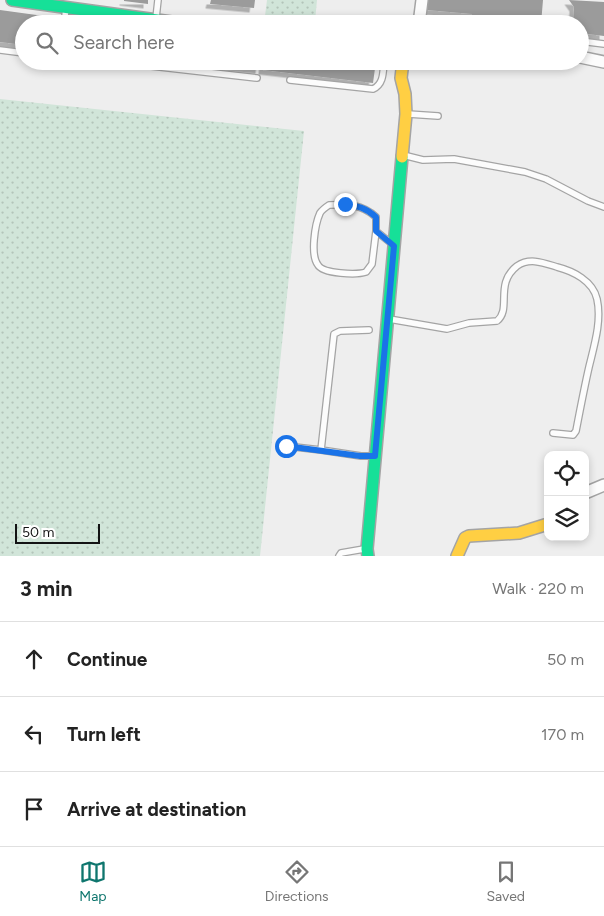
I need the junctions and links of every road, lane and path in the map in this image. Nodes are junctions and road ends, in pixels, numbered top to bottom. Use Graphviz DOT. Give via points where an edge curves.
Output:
graph roads {
  1 [pos="12,0"];
  2 [pos="158,0"];
  3 [pos="422,0"];
  4 [pos="66,7"];
  5 [pos="65,15"];
  6 [pos="121,15"];
  7 [pos="156,15"];
  8 [pos="420,15"];
  9 [pos="589,42"];
  10 [pos="604,44"];
  11 [pos="0,50"];
  12 [pos="15,52"];
  13 [pos="589,59"];
  14 [pos="604,62"];
  15 [pos="186,70"];
  16 [pos="382,70"];
  17 [pos="402,70"];
  18 [pos="257,78"];
  19 [pos="290,80"];
  20 [pos="406,114"];
  21 [pos="438,116"];
  22 [pos="402,155"];
  23 [pos="604,207"];
  24 [pos="376,231"];
  25 [pos="394,246"];
  26 [pos="387,318"];
  27 [pos="369,330"];
  28 [pos="553,433"];
  29 [pos="286,446"];
  30 [pos="322,450"];
  31 [pos="375,456"];
  32 [pos="604,486"];
  33 [pos="589,492"];
  34 [pos="544,526"];
  35 [pos="367,552"];
  36 [pos="339,556"];
  37 [pos="457,556"];
  1 -- 4 [label="street"];
  2 -- 7 [label="lane"];
  3 -- 8 [label="street"];
  4 -- 5 [label="lane"];
  4 -- 6 [label="street"];
  9 -- 10 [label="lane"];
  11 -- 12 [label="lane"];
  13 -- 14 [label="street"];
  15 -- 18 [label="lane"];
  16 -- 19 [label="lane" via="380,84 372,89"];
  17 -- 20 [label="street"];
  20 -- 21 [label="lane"];
  20 -- 22 [label="street"];
  22 -- 23 [label="lane" via="526,172"];
  22 -- 25 [label="street"];
  24 -- 24 [label="lane" via="376,217 368,210 358,206 328,205 321,212 314,238 317,265 322,270 350,274 366,272 372,264"];
  24 -- 25 [label="lane"];
  25 -- 26 [label="street"];
  26 -- 28 [label="lane" via="447,329 497,321 503,313 505,280 517,266 527,261 570,270 583,279 597,299 597,333 576,431 569,436"];
  26 -- 31 [label="street"];
  27 -- 30 [label="lane" via="334,334"];
  29 -- 30 [label="lane"];
  30 -- 31 [label="lane"];
  31 -- 35 [label="street"];
  32 -- 33 [label="street"];
  34 -- 37 [label="street" via="512,534 469,536"];
  35 -- 36 [label="lane" via="342,553"];
}
